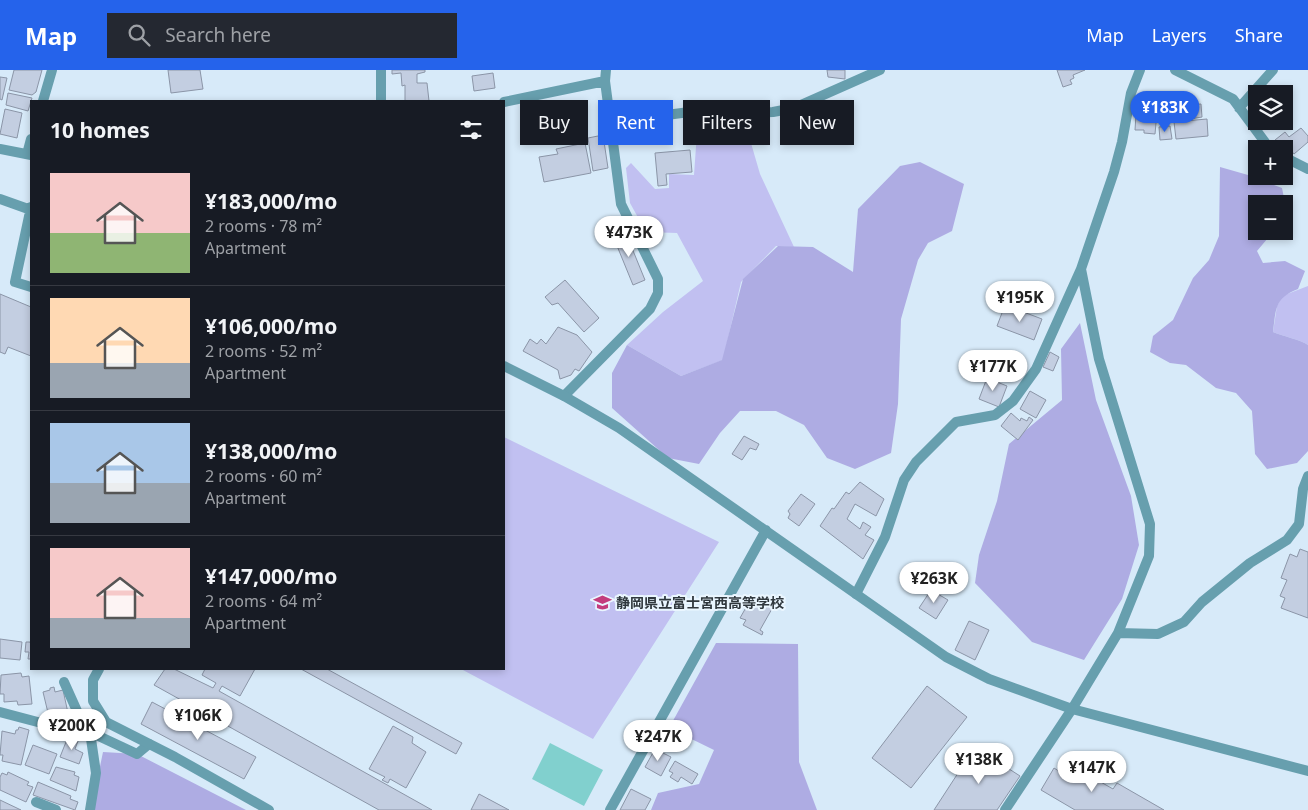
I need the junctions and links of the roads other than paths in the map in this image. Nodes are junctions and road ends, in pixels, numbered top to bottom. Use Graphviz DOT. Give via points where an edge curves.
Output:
graph roads {
  1 [pos="52,70"];
  2 [pos="381,70"];
  3 [pos="606,70"];
  4 [pos="880,70"];
  5 [pos="1140,70"];
  6 [pos="1175,70"];
  7 [pos="1273,70"];
  8 [pos="605,81"];
  9 [pos="43,100"];
  10 [pos="381,100"];
  11 [pos="608,100"];
  12 [pos="505,102"];
  13 [pos="1239,108"];
  14 [pos="673,114"];
  15 [pos="1263,140"];
  16 [pos="614,145"];
  17 [pos="0,149"];
  18 [pos="29,154"];
  19 [pos="1293,162"];
  20 [pos="1308,169"];
  21 [pos="0,199"];
  22 [pos="30,209"];
  23 [pos="30,213"];
  24 [pos="1081,269"];
  25 [pos="30,288"];
  26 [pos="505,366"];
  27 [pos="564,396"];
  28 [pos="1308,476"];
  29 [pos="766,530"];
  30 [pos="856,594"];
  31 [pos="1118,633"];
  32 [pos="98,670"];
  33 [pos="64,682"];
  34 [pos="1072,709"];
  35 [pos="0,712"];
  36 [pos="88,732"];
  37 [pos="149,744"];
  38 [pos="1308,772"];
  39 [pos="36,802"];
  40 [pos="56,810"];
  41 [pos="90,810"];
  42 [pos="269,810"];
  43 [pos="610,810"];
  44 [pos="1005,810"];
  1 -- 9 [label="street"];
  2 -- 10 [label="street"];
  3 -- 8 [label="street"];
  4 -- 14 [label="street" via="794,108 751,114 712,109"];
  5 -- 24 [label="street" via="1131,93 1114,172"];
  6 -- 13 [label="street" via="1233,99"];
  7 -- 13 [label="street"];
  8 -- 11 [label="street"];
  8 -- 12 [label="street"];
  13 -- 15 [label="street"];
  16 -- 27 [label="street" via="621,204 658,279 658,292 650,309"];
  17 -- 18 [label="street"];
  19 -- 20 [label="street"];
  21 -- 22 [label="street"];
  23 -- 25 [label="street" via="14,282"];
  24 -- 30 [label="street" via="1036,369 1013,401 995,415 956,422 916,462 904,480 885,537"];
  24 -- 31 [label="street" via="1099,359 1150,524 1149,556"];
  26 -- 27 [label="street"];
  27 -- 29 [label="street" via="619,428"];
  28 -- 31 [label="street" via="1303,489 1299,524 1287,540 1250,563 1202,602 1184,622 1158,634"];
  29 -- 30 [label="street"];
  29 -- 43 [label="street"];
  30 -- 34 [label="street" via="946,657 989,679"];
  31 -- 34 [label="street"];
  32 -- 37 [label="street" via="93,680 93,701 106,722"];
  33 -- 36 [label="street"];
  34 -- 38 [label="street"];
  34 -- 44 [label="street"];
  35 -- 36 [label="street"];
  36 -- 37 [label="street" via="137,754"];
  36 -- 41 [label="street" via="96,773"];
  37 -- 42 [label="street"];
  39 -- 40 [label="street"];
}
